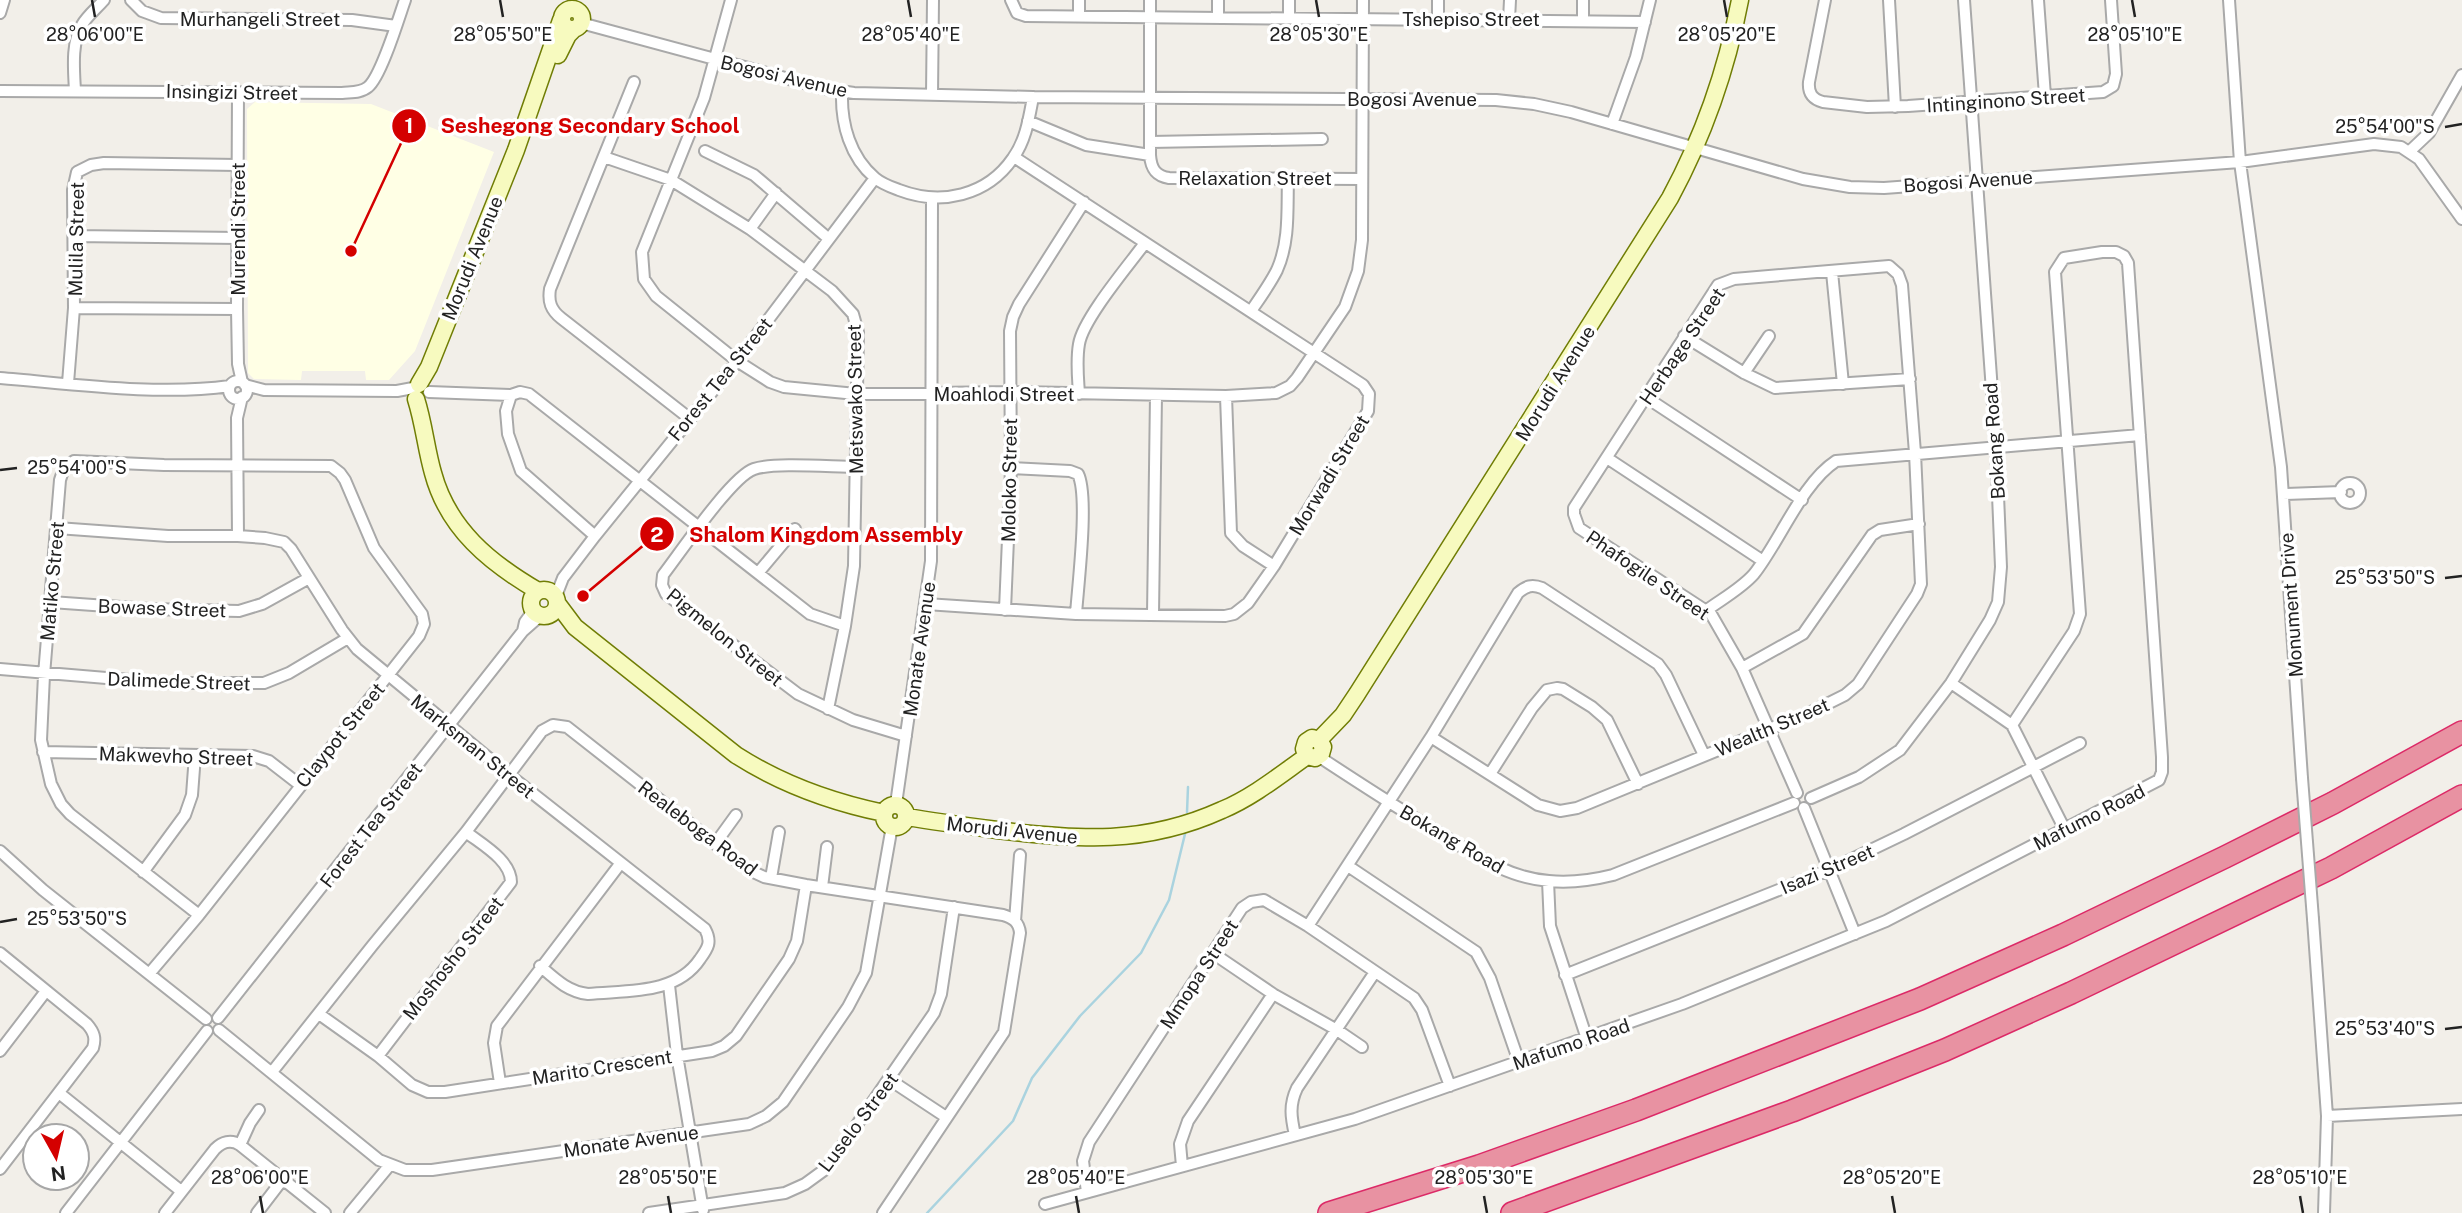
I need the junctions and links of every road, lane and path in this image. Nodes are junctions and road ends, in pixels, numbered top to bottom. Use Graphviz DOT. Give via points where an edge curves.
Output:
graph roads {
  1 [pos="4,0"];
  2 [pos="104,0"];
  3 [pos="131,0"];
  4 [pos="405,0"];
  5 [pos="731,0"];
  6 [pos="933,0"];
  7 [pos="1011,0"];
  8 [pos="1079,0"];
  9 [pos="1150,0"];
  10 [pos="1218,0"];
  11 [pos="1289,0"];
  12 [pos="1363,0"];
  13 [pos="1438,0"];
  14 [pos="1510,0"];
  15 [pos="1583,0"];
  16 [pos="1650,0"];
  17 [pos="1740,0"];
  18 [pos="1825,0"];
  19 [pos="1889,0"];
  20 [pos="1964,0"];
  21 [pos="2038,0"];
  22 [pos="2110,0"];
  23 [pos="2229,0"];
  24 [pos="0,13"];
  25 [pos="572,13"];
  26 [pos="1079,17"];
  27 [pos="1150,17"];
  28 [pos="1218,18"];
  29 [pos="1289,18"];
  30 [pos="1363,19"];
  31 [pos="1438,20"];
  32 [pos="1510,20"];
  33 [pos="1583,20"];
  34 [pos="1645,22"];
  35 [pos="396,26"];
  36 [pos="715,60"];
  37 [pos="2462,75"];
  38 [pos="634,82"];
  39 [pos="0,91"];
  40 [pos="75,91"];
  41 [pos="842,92"];
  42 [pos="239,93"];
  43 [pos="932,95"];
  44 [pos="2045,96"];
  45 [pos="1033,97"];
  46 [pos="1149,97"];
  47 [pos="1362,99"];
  48 [pos="1971,101"];
  49 [pos="1895,107"];
  50 [pos="1028,121"];
  51 [pos="1612,124"];
  52 [pos="1322,139"];
  53 [pos="1150,142"];
  54 [pos="1695,149"];
  55 [pos="705,151"];
  56 [pos="2410,151"];
  57 [pos="1150,155"];
  58 [pos="604,157"];
  59 [pos="1014,157"];
  60 [pos="2240,162"];
  61 [pos="238,165"];
  62 [pos="875,178"];
  63 [pos="1288,178"];
  64 [pos="1362,178"];
  65 [pos="671,180"];
  66 [pos="1976,180"];
  67 [pos="776,193"];
  68 [pos="932,200"];
  69 [pos="1084,202"];
  70 [pos="2462,219"];
  71 [pos="750,229"];
  72 [pos="74,236"];
  73 [pos="239,238"];
  74 [pos="829,239"];
  75 [pos="1145,243"];
  76 [pos="1882,266"];
  77 [pos="805,270"];
  78 [pos="1832,272"];
  79 [pos="74,308"];
  80 [pos="237,309"];
  81 [pos="1251,311"];
  82 [pos="1684,336"];
  83 [pos="1769,337"];
  84 [pos="1316,352"];
  85 [pos="737,361"];
  86 [pos="1744,373"];
  87 [pos="0,378"];
  88 [pos="1910,379"];
  89 [pos="68,383"];
  90 [pos="1843,384"];
  91 [pos="238,390"];
  92 [pos="418,392"];
  93 [pos="1010,392"];
  94 [pos="515,393"];
  95 [pos="933,393"];
  96 [pos="856,394"];
  97 [pos="1079,394"];
  98 [pos="1156,395"];
  99 [pos="1226,396"];
  100 [pos="1647,398"];
  101 [pos="689,418"];
  102 [pos="2140,435"];
  103 [pos="2069,441"];
  104 [pos="1996,447"];
  105 [pos="1915,453"];
  106 [pos="1607,458"];
  107 [pos="237,465"];
  108 [pos="856,467"];
  109 [pos="1011,468"];
  110 [pos="640,480"];
  111 [pos="345,481"];
  112 [pos="2340,492"];
  113 [pos="2283,494"];
  114 [pos="1802,500"];
  115 [pos="1574,508"];
  116 [pos="1919,524"];
  117 [pos="701,527"];
  118 [pos="57,528"];
  119 [pos="795,529"];
  120 [pos="238,536"];
  121 [pos="595,536"];
  122 [pos="1763,561"];
  123 [pos="1274,566"];
  124 [pos="758,573"];
  125 [pos="309,578"];
  126 [pos="51,602"];
  127 [pos="544,603"];
  128 [pos="926,604"];
  129 [pos="1005,610"];
  130 [pos="1707,610"];
  131 [pos="1076,614"];
  132 [pos="1153,615"];
  133 [pos="845,626"];
  134 [pos="348,638"];
  135 [pos="1742,668"];
  136 [pos="0,670"];
  137 [pos="44,675"];
  138 [pos="388,676"];
  139 [pos="1951,683"];
  140 [pos="828,709"];
  141 [pos="2012,725"];
  142 [pos="449,726"];
  143 [pos="1768,730"];
  144 [pos="2462,732"];
  145 [pos="906,736"];
  146 [pos="1431,737"];
  147 [pos="2080,743"];
  148 [pos="1315,751"];
  149 [pos="43,752"];
  150 [pos="195,755"];
  151 [pos="1704,755"];
  152 [pos="2034,768"];
  153 [pos="508,774"];
  154 [pos="1490,774"];
  155 [pos="300,785"];
  156 [pos="1638,785"];
  157 [pos="2462,796"];
  158 [pos="1801,801"];
  159 [pos="1389,803"];
  160 [pos="891,814"];
  161 [pos="736,816"];
  162 [pos="2065,830"];
  163 [pos="466,832"];
  164 [pos="779,832"];
  165 [pos="715,844"];
  166 [pos="827,847"];
  167 [pos="0,851"];
  168 [pos="1020,855"];
  169 [pos="620,864"];
  170 [pos="1348,866"];
  171 [pos="1829,870"];
  172 [pos="142,872"];
  173 [pos="771,878"];
  174 [pos="1548,881"];
  175 [pos="806,884"];
  176 [pos="822,887"];
  177 [pos="881,895"];
  178 [pos="954,907"];
  179 [pos="199,915"];
  180 [pos="1015,920"];
  181 [pos="1308,926"];
  182 [pos="1855,934"];
  183 [pos="0,953"];
  184 [pos="1214,954"];
  185 [pos="540,966"];
  186 [pos="1375,972"];
  187 [pos="149,974"];
  188 [pos="1565,975"];
  189 [pos="669,985"];
  190 [pos="47,991"];
  191 [pos="1273,994"];
  192 [pos="319,1014"];
  193 [pos="218,1017"];
  194 [pos="206,1019"];
  195 [pos="219,1030"];
  196 [pos="1338,1030"];
  197 [pos="207,1031"];
  198 [pos="1587,1039"];
  199 [pos="1362,1047"];
  200 [pos="0,1051"];
  201 [pos="677,1055"];
  202 [pos="377,1056"];
  203 [pos="1519,1062"];
  204 [pos="272,1072"];
  205 [pos="890,1080"];
  206 [pos="500,1083"];
  207 [pos="1450,1086"];
  208 [pos="59,1093"];
  209 [pos="2462,1109"];
  210 [pos="259,1110"];
  211 [pos="2326,1116"];
  212 [pos="946,1117"];
  213 [pos="690,1132"];
  214 [pos="1295,1135"];
  215 [pos="120,1143"];
  216 [pos="240,1144"];
  217 [pos="389,1166"];
  218 [pos="1182,1166"];
  219 [pos="0,1169"];
  220 [pos="283,1180"];
  221 [pos="181,1191"];
  222 [pos="1087,1192"];
  223 [pos="1045,1204"];
  224 [pos="703,1209"];
  225 [pos="66,1213"];
  226 [pos="165,1213"];
  227 [pos="257,1213"];
  228 [pos="325,1213"];
  229 [pos="350,1213"];
  230 [pos="649,1213"];
  231 [pos="883,1213"];
  232 [pos="1329,1213"];
  233 [pos="1513,1213"];
  234 [pos="2324,1213"];
  1 -- 24 [label="street"];
  2 -- 40 [label="street" via="79,31"];
  3 -- 35 [label="street, Murhangeli Street" via="142,11 161,18 352,20"];
  4 -- 35 [label="street, Insingizi Street"];
  5 -- 36 [label="street, Moahlodi Street"];
  6 -- 43 [label="street"];
  7 -- 26 [label="street, Tshepiso Street" via="1021,15"];
  8 -- 26 [label="street"];
  9 -- 27 [label="street"];
  10 -- 28 [label="street"];
  11 -- 29 [label="street"];
  12 -- 30 [label="street, Moahlodi Street"];
  13 -- 31 [label="street"];
  14 -- 32 [label="street"];
  15 -- 33 [label="street"];
  16 -- 34 [label="street"];
  17 -- 54 [label="street, Morudi Avenue"];
  18 -- 49 [label="street, Intinginono Street" via="1809,82 1812,97 1823,102"];
  19 -- 49 [label="street"];
  20 -- 48 [label="street, Bokang Road"];
  21 -- 44 [label="street"];
  22 -- 44 [label="street, Intinginono Street" via="2116,74 2112,86 2096,94"];
  23 -- 60 [label="street, Monument Drive"];
  25 -- 36 [label="street, Bogosi Avenue"];
  25 -- 92 [label="street, Morudi Avenue" via="545,89 516,149"];
  26 -- 27 [label="street, Tshepiso Street"];
  27 -- 28 [label="street, Tshepiso Street"];
  27 -- 46 [label="street"];
  28 -- 29 [label="street, Tshepiso Street"];
  29 -- 30 [label="street, Tshepiso Street"];
  30 -- 31 [label="street, Tshepiso Street"];
  30 -- 47 [label="street, Moahlodi Street"];
  31 -- 32 [label="street, Tshepiso Street"];
  32 -- 33 [label="street, Tshepiso Street"];
  33 -- 34 [label="street, Tshepiso Street"];
  34 -- 51 [label="street"];
  35 -- 42 [label="street, Insingizi Street" via="377,76 367,88 342,93"];
  36 -- 41 [label="street, Bogosi Avenue"];
  36 -- 65 [label="street, Moahlodi Street"];
  37 -- 56 [label="street" via="2429,133"];
  38 -- 58 [label="street"];
  39 -- 40 [label="street, Insingizi Street"];
  40 -- 42 [label="street, Insingizi Street"];
  41 -- 43 [label="street, Bogosi Avenue"];
  41 -- 62 [label="street" via="845,132"];
  42 -- 61 [label="street, Murendi Street"];
  43 -- 45 [label="street, Bogosi Avenue"];
  44 -- 48 [label="street, Intinginono Street"];
  45 -- 46 [label="street, Bogosi Avenue"];
  45 -- 50 [label="street"];
  46 -- 47 [label="street, Bogosi Avenue"];
  46 -- 53 [label="street"];
  47 -- 51 [label="street, Bogosi Avenue" via="1516,101"];
  47 -- 64 [label="street, Moahlodi Street"];
  48 -- 49 [label="street, Intinginono Street"];
  48 -- 66 [label="street, Bokang Road"];
  50 -- 57 [label="street" via="1086,145"];
  50 -- 59 [label="street"];
  51 -- 54 [label="street, Bogosi Avenue"];
  52 -- 53 [label="street"];
  53 -- 57 [label="street"];
  54 -- 66 [label="street, Bogosi Avenue" via="1834,186 1884,188"];
  54 -- 148 [label="street, Morudi Avenue" via="1655,224 1409,613"];
  55 -- 67 [label="street" via="754,175"];
  56 -- 60 [label="street, Bogosi Avenue" via="2374,144"];
  56 -- 70 [label="street"];
  57 -- 63 [label="street, Relaxation Street" via="1153,170 1162,177"];
  58 -- 65 [label="street, Metswako Street"];
  58 -- 101 [label="street" via="550,289 549,302 554,312"];
  59 -- 68 [label="street" via="984,184"];
  59 -- 69 [label="street, Morwadi Street"];
  60 -- 66 [label="street, Bogosi Avenue"];
  60 -- 113 [label="street, Monument Drive"];
  61 -- 72 [label="street, Mulila Street" via="104,163 83,168 74,178"];
  61 -- 73 [label="street, Murendi Street"];
  62 -- 68 [label="street"];
  62 -- 74 [label="street, Forest Tea Street"];
  63 -- 64 [label="street, Relaxation Street"];
  63 -- 81 [label="street" via="1282,255"];
  64 -- 84 [label="street, Moahlodi Street" via="1358,271 1345,307"];
  65 -- 71 [label="street, Metswako Street"];
  65 -- 85 [label="street, Moahlodi Street" via="642,252 644,279 656,296"];
  66 -- 104 [label="street, Bokang Road"];
  67 -- 71 [label="street"];
  67 -- 74 [label="street"];
  68 -- 95 [label="street, Monate Avenue"];
  69 -- 75 [label="street, Morwadi Street"];
  69 -- 93 [label="street, Moloko Street" via="1015,310 1010,331"];
  71 -- 77 [label="street, Metswako Street"];
  72 -- 73 [label="street"];
  72 -- 79 [label="street, Mulila Street"];
  73 -- 80 [label="street, Murendi Street"];
  74 -- 77 [label="street, Forest Tea Street"];
  75 -- 81 [label="street, Morwadi Street"];
  75 -- 97 [label="street" via="1086,325 1077,360"];
  76 -- 78 [label="street, Herbage Street"];
  76 -- 88 [label="street, Wealth Street" via="1892,268 1901,280"];
  77 -- 85 [label="street, Forest Tea Street"];
  77 -- 96 [label="street, Metswako Street" via="853,314 858,332"];
  78 -- 82 [label="street, Herbage Street" via="1723,282"];
  78 -- 90 [label="street"];
  79 -- 80 [label="street"];
  79 -- 89 [label="street, Mulila Street"];
  80 -- 91 [label="street, Murendi Street"];
  81 -- 84 [label="street, Morwadi Street"];
  82 -- 86 [label="street"];
  82 -- 100 [label="street, Herbage Street"];
  83 -- 86 [label="street"];
  84 -- 99 [label="street, Moahlodi Street" via="1284,390"];
  84 -- 123 [label="street, Morwadi Street" via="1363,385 1369,394 1368,411"];
  85 -- 96 [label="street, Moahlodi Street" via="778,386"];
  85 -- 101 [label="street, Forest Tea Street"];
  86 -- 90 [label="street" via="1775,388"];
  87 -- 89 [label="street"];
  88 -- 90 [label="street"];
  88 -- 105 [label="street, Wealth Street"];
  89 -- 91 [label="street"];
  91 -- 92 [label="street"];
  91 -- 107 [label="street, Murendi Street"];
  92 -- 94 [label="street"];
  92 -- 127 [label="street, Morudi Avenue" via="434,478 454,520 487,557"];
  93 -- 95 [label="street, Moahlodi Street"];
  93 -- 97 [label="street, Moahlodi Street"];
  93 -- 109 [label="street, Moloko Street"];
  94 -- 110 [label="street" via="529,394"];
  94 -- 121 [label="street" via="506,411 508,434 521,471"];
  95 -- 96 [label="street, Moahlodi Street"];
  95 -- 128 [label="street, Monate Avenue" via="932,536"];
  96 -- 108 [label="street, Metswako Street"];
  97 -- 98 [label="street, Moahlodi Street"];
  98 -- 99 [label="street, Moahlodi Street"];
  98 -- 132 [label="street"];
  99 -- 123 [label="street" via="1231,533"];
  100 -- 106 [label="street, Herbage Street"];
  100 -- 114 [label="street"];
  101 -- 110 [label="street, Forest Tea Street"];
  102 -- 103 [label="street"];
  102 -- 103 [label="street, Mafumo Road" via="2128,262 2120,253 2102,252 2064,258 2055,272"];
  102 -- 162 [label="street, Mafumo Road" via="2162,772 2154,784"];
  103 -- 104 [label="street"];
  103 -- 141 [label="street, Mafumo Road" via="2080,614 2074,631"];
  104 -- 105 [label="street"];
  104 -- 139 [label="street, Bokang Road" via="1998,602"];
  105 -- 114 [label="street" via="1836,461"];
  105 -- 116 [label="street, Wealth Street"];
  106 -- 115 [label="street, Herbage Street"];
  106 -- 122 [label="street"];
  107 -- 111 [label="street, Matiko Street" via="325,465"];
  107 -- 118 [label="street, Matiko Street" via="71,462 60,480"];
  107 -- 120 [label="street, Murendi Street"];
  108 -- 117 [label="street, Pigmelon Street" via="756,468 743,475"];
  108 -- 133 [label="street, Metswako Street" via="855,553"];
  109 -- 129 [label="street, Moloko Street"];
  109 -- 131 [label="street" via="1079,474 1083,500"];
  110 -- 117 [label="street"];
  110 -- 121 [label="street, Forest Tea Street"];
  111 -- 138 [label="street, Claypot Street" via="374,548 424,620 419,636"];
  112 -- 113 [label="street"];
  113 -- 211 [label="street, Monument Drive, bridge"];
  114 -- 122 [label="street"];
  115 -- 130 [label="street, Phafogile Street" via="1579,528"];
  116 -- 135 [label="street" via="1871,535 1803,634"];
  116 -- 143 [label="street, Wealth Street" via="1920,590 1858,684 1845,695"];
  117 -- 124 [label="street"];
  117 -- 140 [label="street, Pigmelon Street" via="663,575 666,594 774,678"];
  118 -- 120 [label="street, Marksman Street"];
  118 -- 126 [label="street, Matiko Street"];
  119 -- 124 [label="street"];
  120 -- 125 [label="street, Marksman Street" via="284,542"];
  121 -- 127 [label="street, Forest Tea Street"];
  122 -- 130 [label="street" via="1751,578"];
  123 -- 132 [label="street, Morwadi Street" via="1248,603 1234,614"];
  124 -- 133 [label="street" via="810,614"];
  125 -- 126 [label="street, Bowase Street" via="239,611"];
  125 -- 134 [label="street, Marksman Street"];
  126 -- 137 [label="street, Matiko Street"];
  127 -- 142 [label="street, Forest Tea Street"];
  127 -- 160 [label="street, Morudi Avenue" via="760,770 832,801"];
  128 -- 129 [label="street, Morwadi Street"];
  128 -- 145 [label="street, Monate Avenue"];
  129 -- 131 [label="street, Morwadi Street"];
  130 -- 135 [label="street, Phafogile Street"];
  131 -- 132 [label="street, Morwadi Street"];
  133 -- 140 [label="street, Metswako Street"];
  134 -- 137 [label="street, Dalimede Street" via="264,683 165,683"];
  134 -- 138 [label="street, Marksman Street"];
  135 -- 143 [label="street, Phafogile Street"];
  136 -- 137 [label="street, Dalimede Street"];
  137 -- 149 [label="street, Matiko Street"];
  138 -- 142 [label="street, Marksman Street"];
  138 -- 155 [label="street, Claypot Street"];
  139 -- 141 [label="street"];
  139 -- 158 [label="street, Bokang Road" via="1900,750 1858,777"];
  140 -- 145 [label="street, Pigmelon Street"];
  141 -- 152 [label="street"];
  142 -- 153 [label="street, Marksman Street"];
  142 -- 193 [label="street, Forest Tea Street"];
  143 -- 151 [label="street, Wealth Street"];
  143 -- 158 [label="street, Phafogile Street"];
  144 -- 232 [label="highway" via="2225,857 1920,999 1636,1110"];
  145 -- 160 [label="street, Monate Avenue"];
  146 -- 151 [label="street" via="1518,593 1529,586 1542,588 1658,664"];
  146 -- 154 [label="street, Wealth Street"];
  146 -- 159 [label="street"];
  147 -- 152 [label="street, Isazi Street"];
  148 -- 159 [label="street, Bokang Road"];
  148 -- 160 [label="street, Morudi Avenue" via="1224,809 1167,830 1132,836 1063,838 907,817 902,825"];
  149 -- 150 [label="street, Makwevho Street"];
  149 -- 172 [label="street, Matiko Street" via="61,804"];
  150 -- 155 [label="street, Makwevho Street" via="260,758"];
  150 -- 172 [label="street" via="192,795 185,815"];
  151 -- 156 [label="street, Wealth Street"];
  152 -- 162 [label="street"];
  152 -- 171 [label="street, Isazi Street"];
  153 -- 163 [label="street, Realeboga Road"];
  153 -- 165 [label="street, Realeboga Road" via="542,731 562,725"];
  153 -- 169 [label="street, Marksman Street"];
  154 -- 156 [label="street, Wealth Street" via="1538,805 1560,811"];
  154 -- 156 [label="street" via="1547,690 1563,688 1607,720"];
  155 -- 179 [label="street, Claypot Street"];
  157 -- 233 [label="highway" via="2331,868 1945,1050"];
  158 -- 171 [label="street, Phafogile Street"];
  158 -- 174 [label="street, Bokang Road" via="1613,875"];
  159 -- 170 [label="street"];
  159 -- 174 [label="street, Bokang Road" via="1490,864"];
  160 -- 177 [label="street, Monate Avenue"];
  161 -- 165 [label="street"];
  162 -- 182 [label="street, Mafumo Road"];
  163 -- 192 [label="street, Realeboga Road"];
  163 -- 202 [label="street, Moshosho Street" via="502,862 511,882"];
  164 -- 173 [label="street"];
  165 -- 173 [label="street, Realeboga Road" via="749,870"];
  166 -- 176 [label="street"];
  167 -- 187 [label="street"];
  168 -- 180 [label="street"];
  169 -- 185 [label="street"];
  169 -- 189 [label="street, Marksman Street" via="708,934 709,947 695,967"];
  170 -- 181 [label="street"];
  170 -- 203 [label="street" via="1476,952 1486,967"];
  171 -- 182 [label="street, Phafogile Street"];
  171 -- 188 [label="street, Isazi Street"];
  172 -- 179 [label="street, Matiko Street"];
  173 -- 175 [label="street, Realeboga Road"];
  174 -- 188 [label="street" via="1549,922"];
  175 -- 176 [label="street, Realeboga Road"];
  175 -- 201 [label="street, Marito Crescent" via="793,950 736,1036 712,1051"];
  176 -- 177 [label="street, Realeboga Road"];
  177 -- 178 [label="street, Realeboga Road"];
  177 -- 213 [label="street, Monate Avenue" via="861,987 783,1102 749,1124"];
  178 -- 180 [label="street, Realeboga Road"];
  178 -- 205 [label="street, Luselo Street" via="938,1004"];
  179 -- 187 [label="street, Claypot Street"];
  180 -- 212 [label="street" via="1020,933 1004,1032"];
  181 -- 184 [label="street, Mmopa Street" via="1257,900 1242,908"];
  181 -- 186 [label="street, Mmopa Street"];
  182 -- 198 [label="street, Mafumo Road"];
  183 -- 190 [label="street"];
  184 -- 191 [label="street"];
  184 -- 222 [label="street, Mmopa Street" via="1089,1142 1083,1161"];
  185 -- 189 [label="street" via="577,993"];
  185 -- 206 [label="street" via="497,1026 494,1043"];
  186 -- 196 [label="street"];
  186 -- 207 [label="street, Mmopa Street" via="1418,1002"];
  187 -- 194 [label="street"];
  188 -- 198 [label="street"];
  189 -- 201 [label="street"];
  190 -- 200 [label="street"];
  190 -- 208 [label="street" via="87,1024 95,1037 93,1048"];
  191 -- 196 [label="street"];
  191 -- 218 [label="street" via="1188,1121 1181,1137"];
  192 -- 202 [label="street, Marito Crescent"];
  192 -- 204 [label="street, Realeboga Road"];
  193 -- 194 [label="street"];
  193 -- 195 [label="street"];
  194 -- 197 [label="street"];
  195 -- 197 [label="street"];
  195 -- 204 [label="street"];
  196 -- 199 [label="street"];
  196 -- 214 [label="street" via="1293,1098 1290,1114"];
  197 -- 215 [label="street"];
  198 -- 203 [label="street, Mafumo Road"];
  201 -- 206 [label="street, Marito Crescent"];
  201 -- 213 [label="street"];
  202 -- 206 [label="street, Marito Crescent" via="412,1085 428,1092"];
  203 -- 207 [label="street, Mafumo Road"];
  204 -- 217 [label="street"];
  205 -- 212 [label="street"];
  205 -- 224 [label="street, Luselo Street" via="833,1161 815,1178 785,1193"];
  207 -- 214 [label="street, Mafumo Road"];
  208 -- 215 [label="street"];
  208 -- 219 [label="street"];
  209 -- 211 [label="street"];
  210 -- 216 [label="street"];
  211 -- 234 [label="street, Monument Drive"];
  212 -- 231 [label="street"];
  213 -- 217 [label="street, Monate Avenue" via="432,1170"];
  213 -- 224 [label="street"];
  214 -- 218 [label="street, Mafumo Road"];
  215 -- 221 [label="street"];
  215 -- 225 [label="street"];
  216 -- 220 [label="street"];
  216 -- 221 [label="street" via="220,1145"];
  217 -- 229 [label="street"];
  218 -- 222 [label="street, Mafumo Road"];
  220 -- 227 [label="street"];
  220 -- 228 [label="street"];
  221 -- 226 [label="street"];
  222 -- 223 [label="street, Mafumo Road"];
  224 -- 230 [label="street, Luselo Street"];
}
